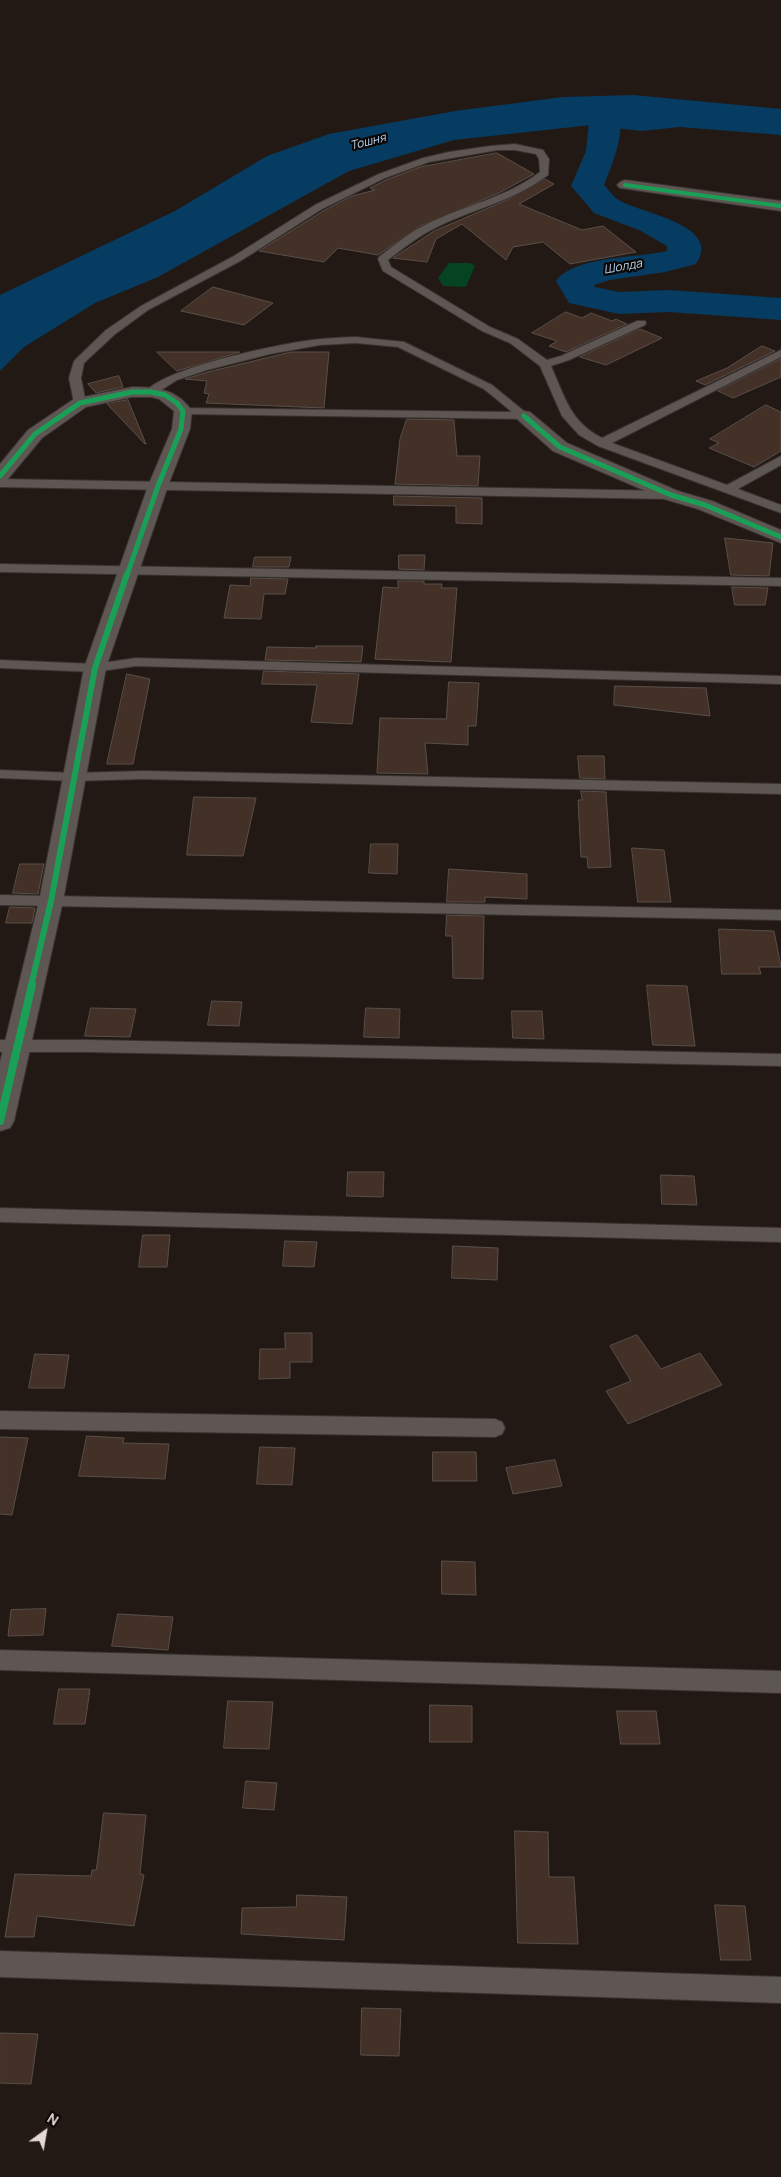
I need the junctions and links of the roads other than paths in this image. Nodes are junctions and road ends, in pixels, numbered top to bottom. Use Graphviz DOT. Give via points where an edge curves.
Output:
graph roads {
  1 [pos="625,185"];
  2 [pos="781,206"];
  3 [pos="641,324"];
  4 [pos="781,353"];
  5 [pos="546,364"];
  6 [pos="151,392"];
  7 [pos="80,403"];
  8 [pos="183,411"];
  9 [pos="524,416"];
  10 [pos="602,442"];
  11 [pos="781,460"];
  12 [pos="0,476"];
  13 [pos="0,483"];
  14 [pos="158,486"];
  15 [pos="730,490"];
  16 [pos="671,495"];
  17 [pos="781,509"];
  18 [pos="781,537"];
  19 [pos="0,568"];
  20 [pos="128,571"];
  21 [pos="781,582"];
  22 [pos="0,664"];
  23 [pos="95,668"];
  24 [pos="781,680"];
  25 [pos="0,774"];
  26 [pos="74,777"];
  27 [pos="781,789"];
  28 [pos="0,900"];
  29 [pos="51,901"];
  30 [pos="781,915"];
  31 [pos="9,1047"];
  32 [pos="781,1060"];
  33 [pos="0,1121"];
  34 [pos="0,1215"];
  35 [pos="781,1235"];
  36 [pos="0,1420"];
  37 [pos="495,1428"];
  38 [pos="0,1660"];
  39 [pos="781,1682"];
  40 [pos="0,1964"];
  41 [pos="781,1990"];
  1 -- 2 [label="street"];
  3 -- 5 [label="lane"];
  4 -- 10 [label="lane"];
  5 -- 7 [label="lane" via="514,341 486,329 408,283 387,269 383,259 430,226 511,193 545,173 540,152 512,146 412,163 357,185 240,257 143,307 103,338 78,363 74,388"];
  5 -- 10 [label="lane" via="566,414 583,433"];
  6 -- 7 [label="street" via="132,392"];
  6 -- 8 [label="street" via="165,395"];
  6 -- 9 [label="lane" via="174,378 241,358 320,342 356,340 400,344 488,387"];
  7 -- 12 [label="street" via="35,434"];
  8 -- 9 [label="lane"];
  8 -- 14 [label="street" via="181,429"];
  9 -- 16 [label="street" via="560,447"];
  10 -- 15 [label="lane"];
  11 -- 15 [label="lane"];
  13 -- 14 [label="lane"];
  14 -- 16 [label="lane"];
  14 -- 20 [label="street"];
  15 -- 17 [label="lane"];
  16 -- 18 [label="street" via="705,505"];
  19 -- 20 [label="lane"];
  20 -- 21 [label="lane"];
  20 -- 23 [label="street"];
  22 -- 23 [label="lane"];
  23 -- 24 [label="lane" via="136,662"];
  23 -- 26 [label="street"];
  25 -- 26 [label="lane"];
  26 -- 27 [label="lane" via="143,775"];
  26 -- 29 [label="street"];
  28 -- 29 [label="lane"];
  29 -- 30 [label="lane"];
  29 -- 31 [label="street"];
  31 -- 32 [label="lane"];
  31 -- 33 [label="street"];
  34 -- 35 [label="lane"];
  36 -- 37 [label="lane"];
  38 -- 39 [label="lane"];
  40 -- 41 [label="lane"];
}
